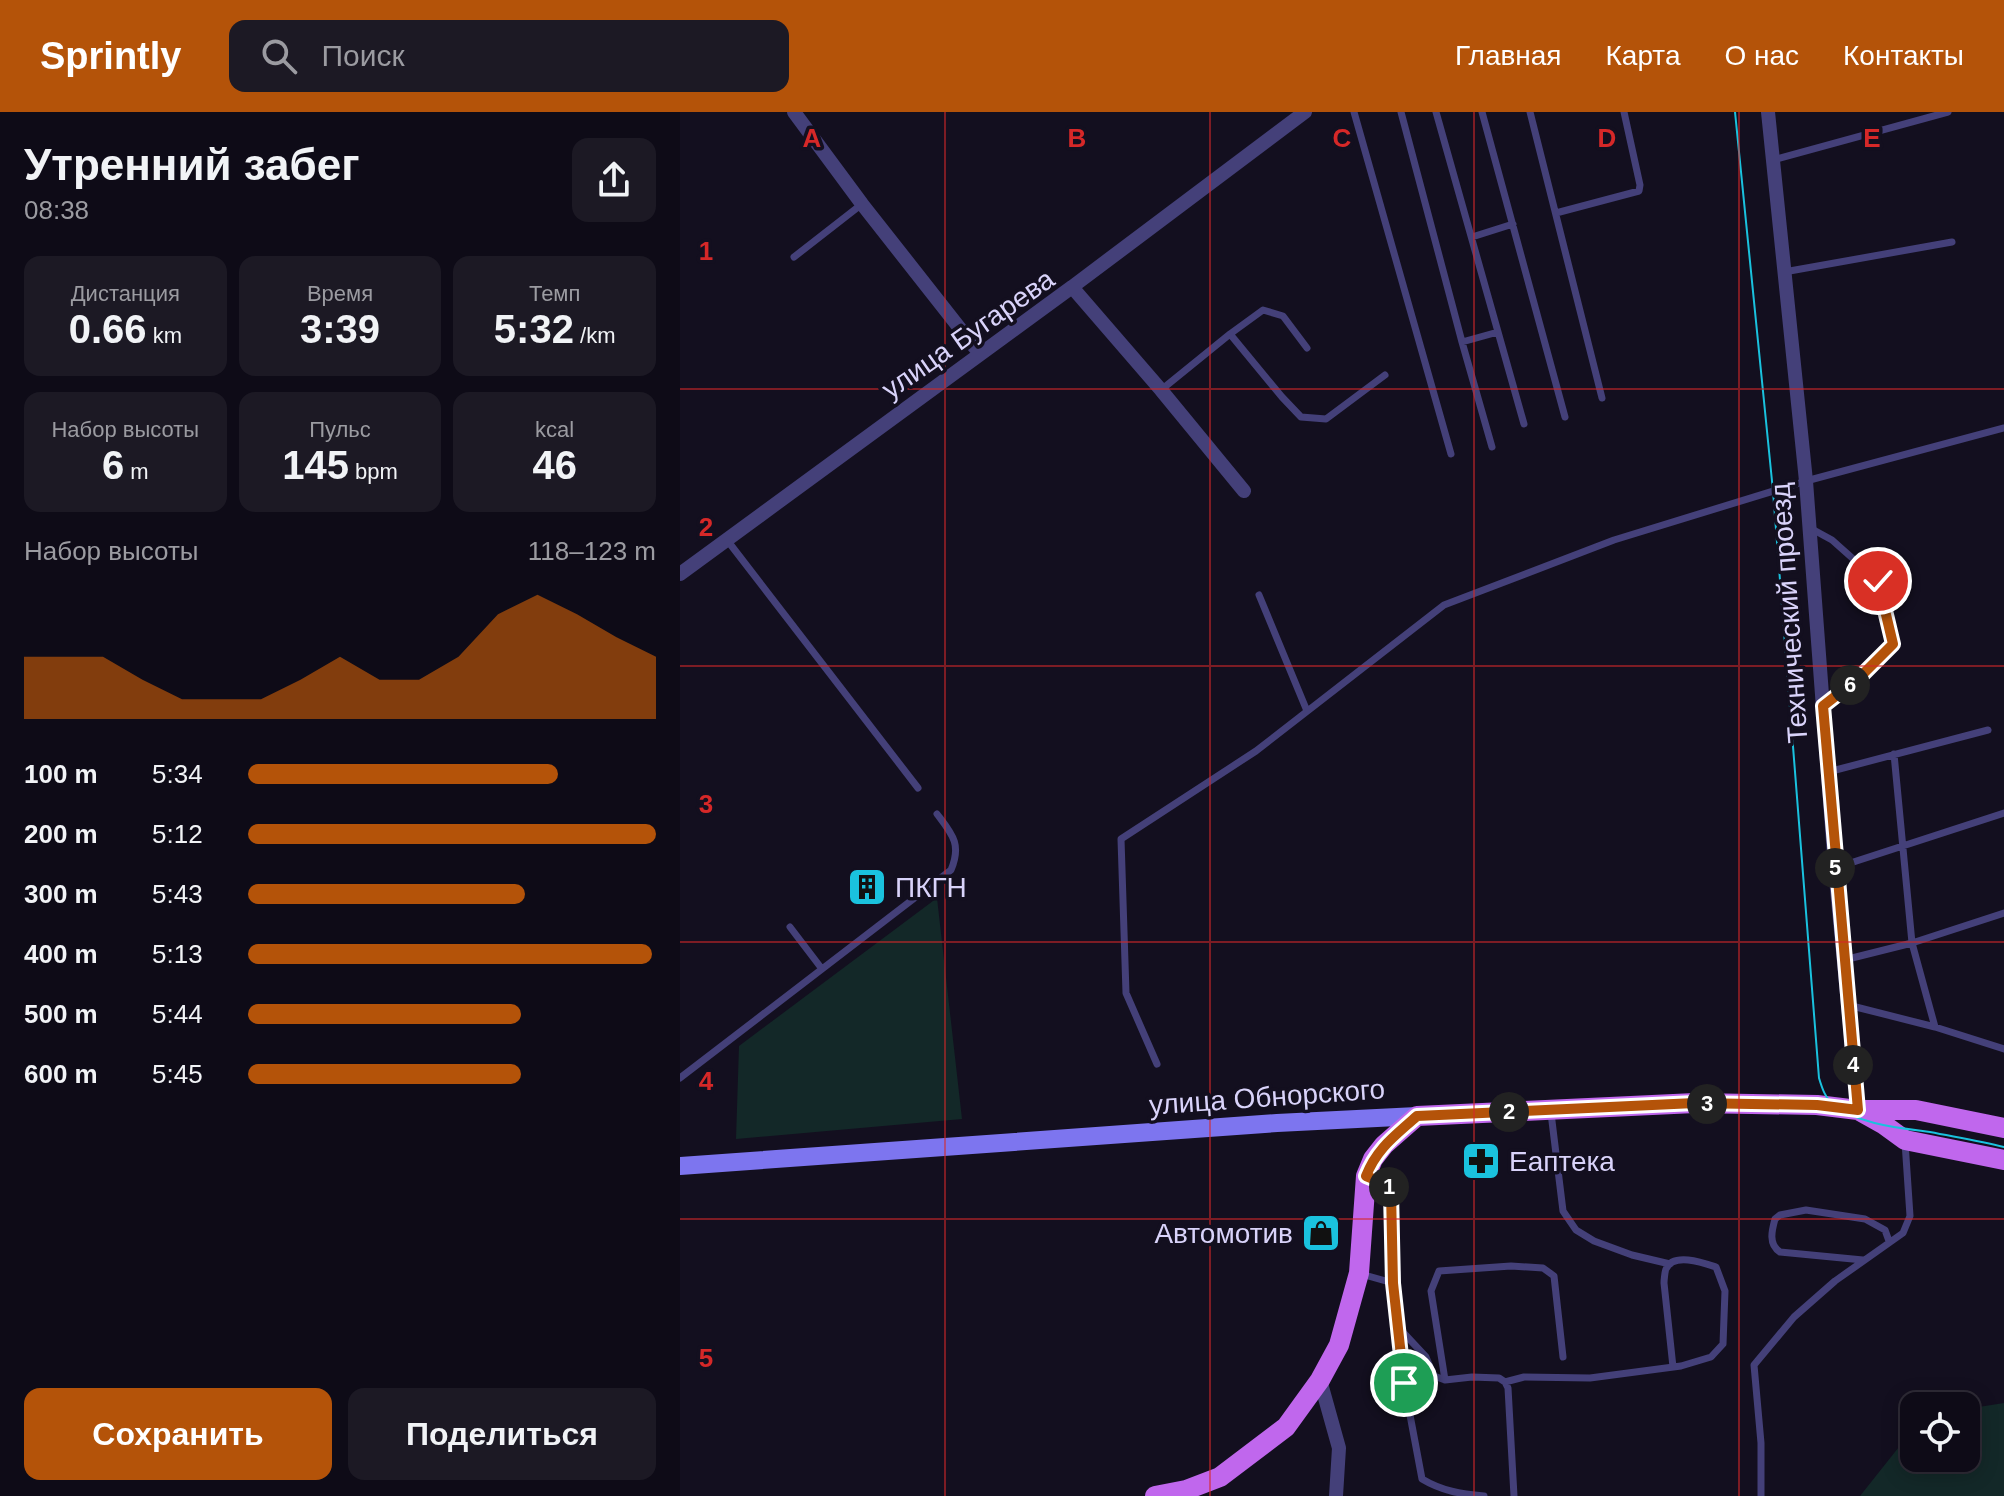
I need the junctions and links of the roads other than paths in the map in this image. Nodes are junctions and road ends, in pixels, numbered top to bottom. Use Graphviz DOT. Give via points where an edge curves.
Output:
graph roads {
  1 [pos="794,112"];
  2 [pos="1305,112"];
  3 [pos="1354,112"];
  4 [pos="1401,112"];
  5 [pos="1436,112"];
  6 [pos="1482,112"];
  7 [pos="1530,112"];
  8 [pos="1624,112"];
  9 [pos="1768,112"];
  10 [pos="1948,112"];
  11 [pos="1772,160"];
  12 [pos="862,204"];
  13 [pos="1556,213"];
  14 [pos="1513,224"];
  15 [pos="1472,237"];
  16 [pos="1952,242"];
  17 [pos="794,257"];
  18 [pos="1784,272"];
  19 [pos="1072,287"];
  20 [pos="1498,332"];
  21 [pos="1230,334"];
  22 [pos="1462,342"];
  23 [pos="1307,348"];
  24 [pos="980,354"];
  25 [pos="1385,375"];
  26 [pos="1161,390"];
  27 [pos="1602,398"];
  28 [pos="1565,417"];
  29 [pos="1524,424"];
  30 [pos="2004,428"];
  31 [pos="1492,447"];
  32 [pos="1451,454"];
  33 [pos="1806,481"];
  34 [pos="1244,491"];
  35 [pos="1809,527"];
  36 [pos="727,540"];
  37 [pos="680,574"];
  38 [pos="1259,595"];
  39 [pos="1823,706"];
  40 [pos="1307,711"];
  41 [pos="1988,730"];
  42 [pos="1894,754"];
  43 [pos="1828,772"];
  44 [pos="918,788"];
  45 [pos="2004,813"];
  46 [pos="937,814"];
  47 [pos="1903,846"];
  48 [pos="1835,868"];
  49 [pos="2004,913"];
  50 [pos="790,927"];
  51 [pos="1912,943"];
  52 [pos="1844,960"];
  53 [pos="822,969"];
  54 [pos="1848,1005"];
  55 [pos="1935,1027"];
  56 [pos="2004,1049"];
  57 [pos="1157,1064"];
  58 [pos="680,1078"];
  59 [pos="1551,1110"];
  60 [pos="1858,1110"];
  61 [pos="1417,1116"];
  62 [pos="2004,1128"];
  63 [pos="1905,1140"];
  64 [pos="2004,1160"];
  65 [pos="680,1166"];
  66 [pos="1366,1176"];
  67 [pos="1889,1241"];
  68 [pos="1863,1260"];
  69 [pos="1670,1264"];
  70 [pos="1359,1273"];
  71 [pos="1393,1283"];
  72 [pos="1399,1328"];
  73 [pos="1563,1357"];
  74 [pos="1673,1367"];
  75 [pos="1320,1380"];
  76 [pos="1445,1380"];
  77 [pos="1505,1382"];
  78 [pos="1155,1496"];
  79 [pos="1336,1496"];
  80 [pos="1484,1496"];
  81 [pos="1514,1496"];
  82 [pos="1761,1496"];
  1 -- 12 [label="street"];
  2 -- 19 [label="street"];
  3 -- 32 [label="lane"];
  4 -- 22 [label="lane"];
  5 -- 15 [label="lane"];
  6 -- 14 [label="lane"];
  7 -- 13 [label="lane"];
  8 -- 13 [label="lane" via="1639,191"];
  9 -- 11 [label="street, Технический проезд"];
  10 -- 11 [label="lane"];
  11 -- 18 [label="street, Технический проезд"];
  12 -- 17 [label="lane"];
  12 -- 24 [label="street"];
  13 -- 27 [label="lane"];
  14 -- 15 [label="lane"];
  14 -- 28 [label="lane"];
  15 -- 20 [label="lane"];
  16 -- 18 [label="lane"];
  18 -- 33 [label="street, Технический проезд"];
  19 -- 24 [label="street, улица Бугарева"];
  19 -- 26 [label="street, улица Бугарева"];
  20 -- 22 [label="lane"];
  20 -- 29 [label="lane"];
  21 -- 23 [label="lane" via="1263,310 1283,316"];
  21 -- 25 [label="lane" via="1301,417 1326,419"];
  21 -- 26 [label="lane"];
  22 -- 31 [label="lane"];
  24 -- 36 [label="street, улица Бугарева"];
  26 -- 34 [label="street, улица Бугарева"];
  30 -- 33 [label="lane"];
  33 -- 35 [label="street, Технический проезд"];
  33 -- 40 [label="lane" via="1614,540 1444,605"];
  35 -- 39 [label="street, Технический проезд"];
  35 -- 39 [label="lane" via="1878,581 1893,644"];
  36 -- 37 [label="street, улица Бугарева"];
  36 -- 44 [label="lane"];
  38 -- 40 [label="lane"];
  39 -- 43 [label="street, Технический проезд"];
  40 -- 57 [label="lane" via="1256,751 1121,839 1126,993"];
  41 -- 42 [label="lane"];
  42 -- 43 [label="lane"];
  42 -- 47 [label="lane"];
  43 -- 48 [label="street, Технический проезд"];
  45 -- 47 [label="lane"];
  46 -- 53 [label="lane" via="957,848 951,870"];
  47 -- 48 [label="lane"];
  47 -- 51 [label="lane"];
  48 -- 52 [label="street, Технический проезд"];
  49 -- 51 [label="lane"];
  50 -- 53 [label="lane"];
  51 -- 52 [label="lane"];
  51 -- 55 [label="lane"];
  52 -- 54 [label="street, Технический проезд"];
  53 -- 58 [label="lane"];
  54 -- 55 [label="lane"];
  54 -- 60 [label="street, Технический проезд"];
  55 -- 56 [label="lane"];
  59 -- 60 [label="main road, улица Обнорского" via="1695,1103"];
  59 -- 61 [label="main road, улица Обнорского"];
  59 -- 69 [label="lane" via="1563,1211 1576,1230 1632,1255"];
  60 -- 62 [label="main road, улица Обнорского" via="1916,1110"];
  60 -- 63 [label="main road, улица Обнорского"];
  61 -- 65 [label="main road, улица Обнорского"];
  61 -- 66 [label="main road" via="1384,1145"];
  63 -- 64 [label="main road, улица Обнорского"];
  63 -- 67 [label="lane" via="1910,1216 1903,1233"];
  66 -- 70 [label="main road"];
  66 -- 71 [label="lane" via="1388,1185 1391,1192"];
  67 -- 68 [label="lane"];
  67 -- 68 [label="lane" via="1885,1230 1865,1219 1806,1210 1775,1219 1772,1242 1780,1252"];
  68 -- 82 [label="lane" via="1794,1317 1754,1365"];
  69 -- 74 [label="lane" via="1664,1283"];
  69 -- 74 [label="lane" via="1699,1261 1716,1267 1725,1291 1723,1344 1711,1357"];
  70 -- 71 [label="lane"];
  70 -- 75 [label="main road" via="1339,1345"];
  71 -- 72 [label="lane"];
  72 -- 76 [label="lane" via="1426,1357 1434,1376"];
  72 -- 80 [label="lane" via="1422,1479 1455,1493"];
  73 -- 76 [label="lane" via="1554,1276 1543,1268 1439,1271 1431,1291"];
  74 -- 77 [label="lane"];
  75 -- 78 [label="main road" via="1286,1427 1220,1477"];
  75 -- 79 [label="street" via="1339,1448"];
  76 -- 77 [label="lane"];
  77 -- 81 [label="lane"];
}
